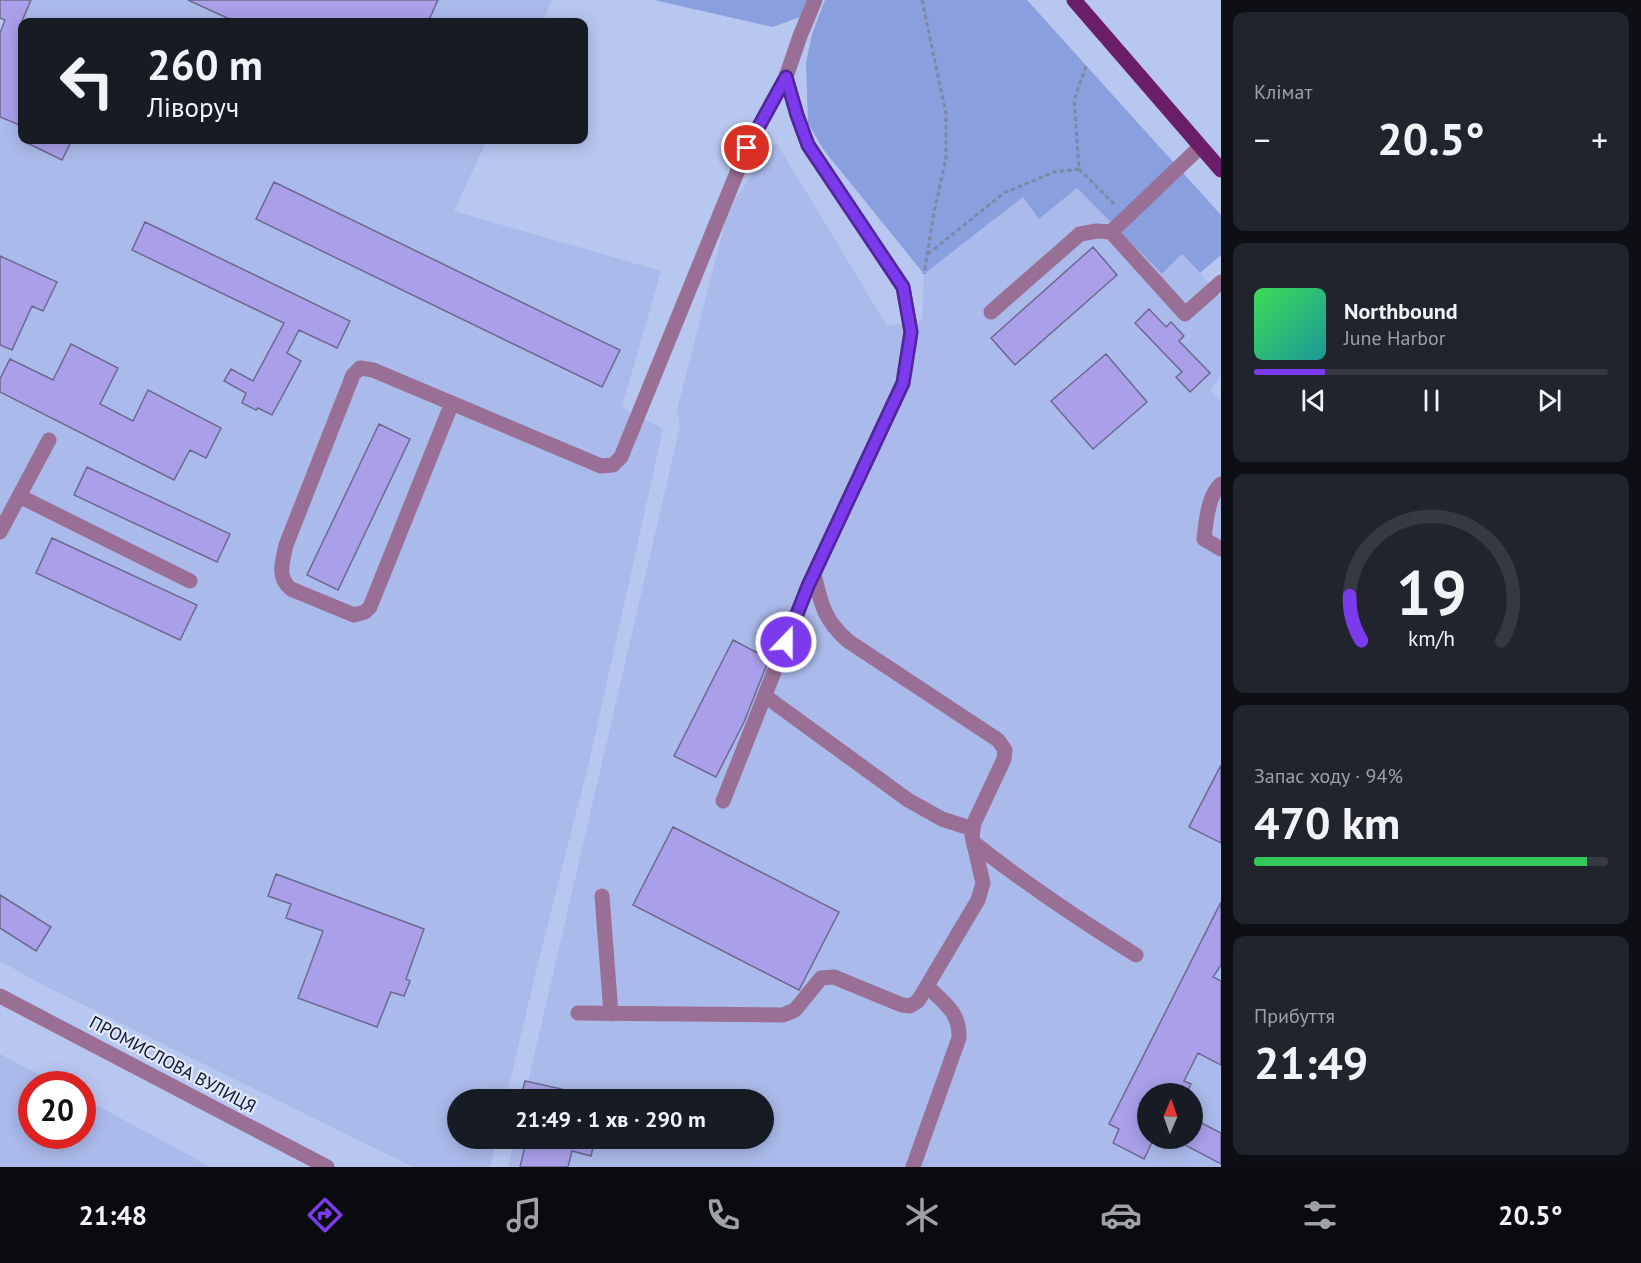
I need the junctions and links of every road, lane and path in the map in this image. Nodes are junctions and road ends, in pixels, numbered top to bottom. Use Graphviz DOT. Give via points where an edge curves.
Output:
graph roads {
  1 [pos="815,0"];
  2 [pos="922,0"];
  3 [pos="1074,0"];
  4 [pos="1086,66"];
  5 [pos="786,77"];
  6 [pos="1200,147"];
  7 [pos="1079,169"];
  8 [pos="1221,170"];
  9 [pos="1126,217"];
  10 [pos="1111,232"];
  11 [pos="928,254"];
  12 [pos="924,274"];
  13 [pos="1221,282"];
  14 [pos="991,312"];
  15 [pos="452,403"];
  16 [pos="49,440"];
  17 [pos="1221,484"];
  18 [pos="19,496"];
  19 [pos="0,532"];
  20 [pos="1221,549"];
  21 [pos="814,574"];
  22 [pos="190,581"];
  23 [pos="765,696"];
  24 [pos="723,801"];
  25 [pos="973,836"];
  26 [pos="602,896"];
  27 [pos="1136,955"];
  28 [pos="927,986"];
  29 [pos="0,996"];
  30 [pos="578,1013"];
  31 [pos="611,1014"];
  32 [pos="327,1167"];
  33 [pos="914,1167"];
  1 -- 5 [label="street"];
  2 -- 11 [label="path" via="946,114 946,158"];
  3 -- 6 [label="main road"];
  4 -- 7 [label="path" via="1074,99"];
  5 -- 15 [label="street" via="747,148 621,457 613,465 601,466"];
  5 -- 21 [label="street" via="808,145 903,287 911,332 903,383"];
  6 -- 8 [label="main road"];
  6 -- 9 [label="street"];
  7 -- 9 [label="path"];
  7 -- 11 [label="path" via="1054,172 1004,194"];
  9 -- 10 [label="street"];
  10 -- 13 [label="street" via="1185,314"];
  10 -- 14 [label="street" via="1080,234"];
  11 -- 12 [label="path"];
  15 -- 15 [label="street" via="370,607 354,615 284,584 280,573 286,545 353,375 360,368 373,370"];
  16 -- 18 [label="street"];
  17 -- 20 [label="street" via="1215,489 1204,539"];
  18 -- 19 [label="street"];
  18 -- 22 [label="street"];
  21 -- 23 [label="street"];
  21 -- 25 [label="street" via="822,609 834,629 998,740 1005,750"];
  23 -- 24 [label="street"];
  23 -- 25 [label="street" via="908,800"];
  25 -- 27 [label="street" via="1014,875"];
  25 -- 28 [label="street" via="983,884 978,900"];
  26 -- 31 [label="street"];
  28 -- 31 [label="street" via="910,1006 834,977 821,978 795,1010 783,1015"];
  28 -- 33 [label="street" via="954,1014 959,1038"];
  29 -- 32 [label="street, ПРОМИСЛОВА ВУЛИЦЯ"];
  30 -- 31 [label="street"];
}
